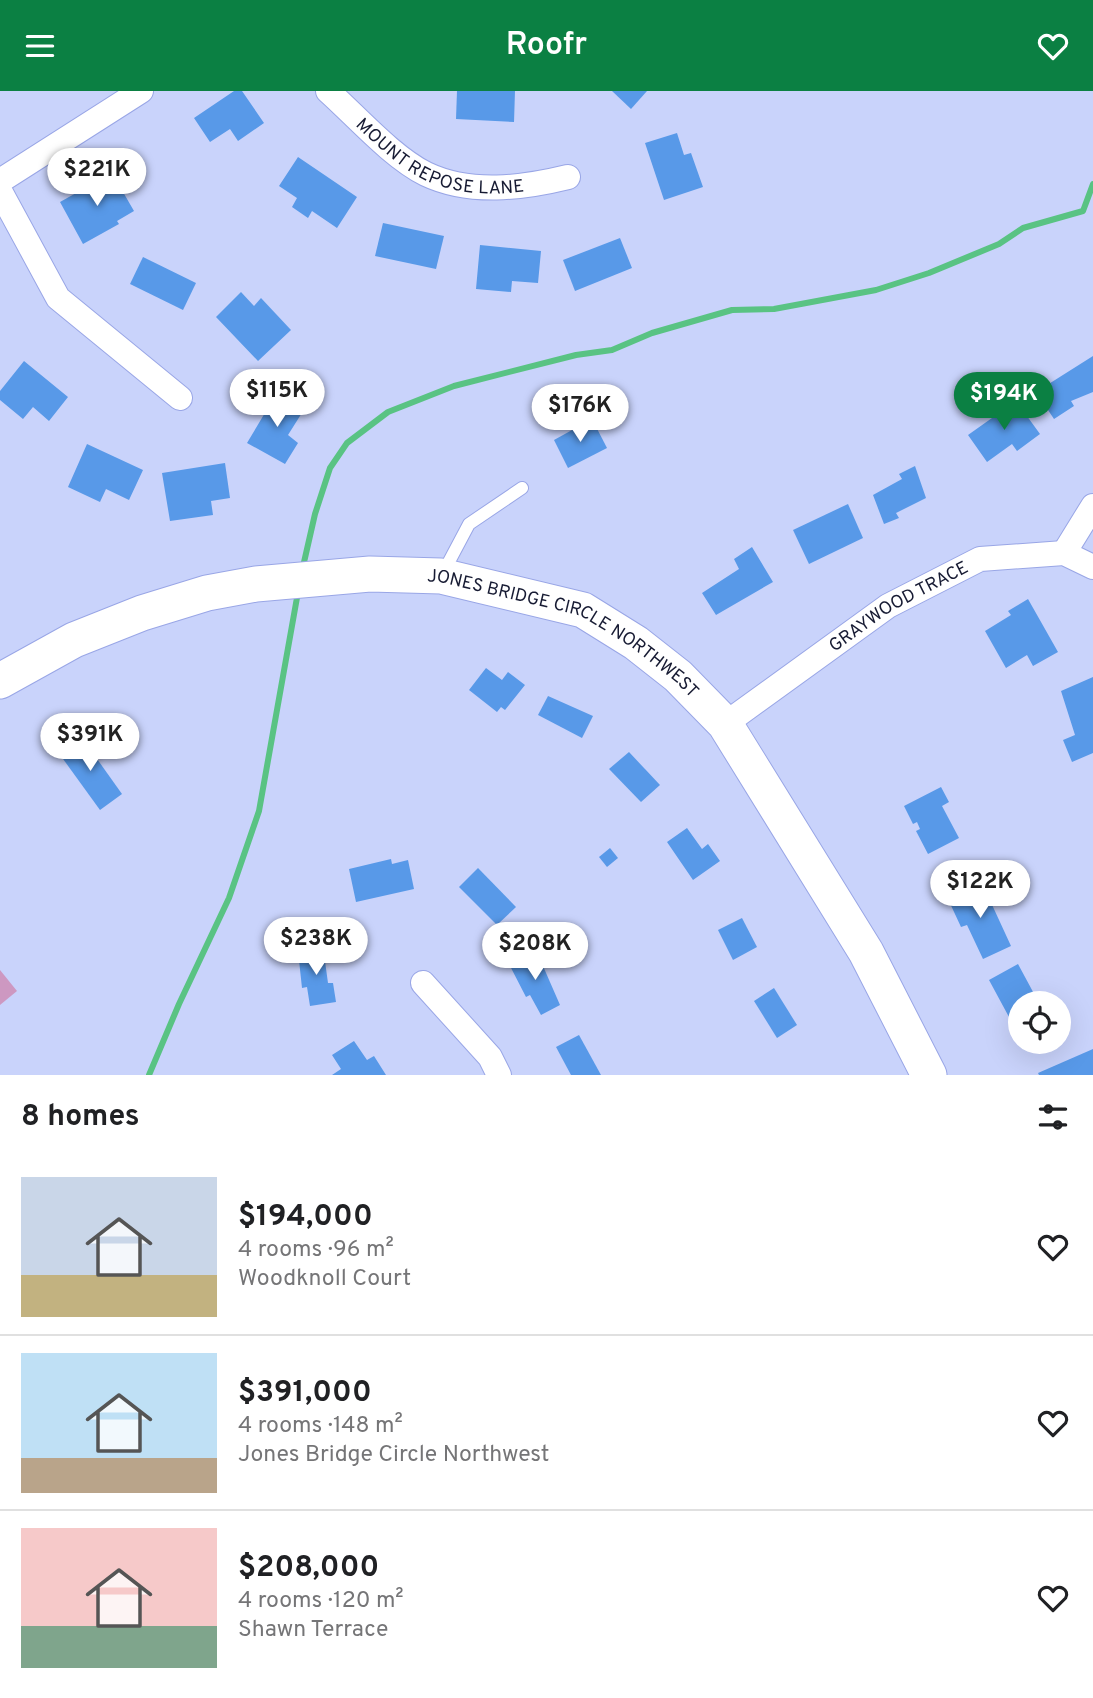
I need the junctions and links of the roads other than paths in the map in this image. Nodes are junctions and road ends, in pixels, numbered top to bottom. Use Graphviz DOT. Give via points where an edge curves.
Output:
graph roads {
  1 [pos="141,91"];
  2 [pos="328,91"];
  3 [pos="568,177"];
  4 [pos="0,181"];
  5 [pos="0,191"];
  6 [pos="180,398"];
  7 [pos="522,488"];
  8 [pos="1093,506"];
  9 [pos="1063,553"];
  10 [pos="1093,567"];
  11 [pos="441,576"];
  12 [pos="0,681"];
  13 [pos="725,724"];
  14 [pos="423,983"];
  15 [pos="499,1075"];
  16 [pos="929,1075"];
  1 -- 4 [label="street"];
  2 -- 3 [label="street, MOUNT REPOSE LANE" via="426,174 460,185 497,187"];
  5 -- 6 [label="street" via="58,298"];
  7 -- 11 [label="lane" via="468,524"];
  8 -- 9 [label="street"];
  9 -- 10 [label="street, GRAYWOOD TRACE"];
  9 -- 13 [label="street, GRAYWOOD TRACE" via="981,559 888,606"];
  11 -- 12 [label="street, JONES BRIDGE CIRCLE NORTHWEST" via="370,574 207,593 74,640"];
  11 -- 13 [label="street, JONES BRIDGE CIRCLE NORTHWEST" via="583,610 678,676"];
  13 -- 16 [label="street, JONES BRIDGE CIRCLE NORTHWEST" via="859,940"];
  14 -- 15 [label="street" via="490,1057"];
}
